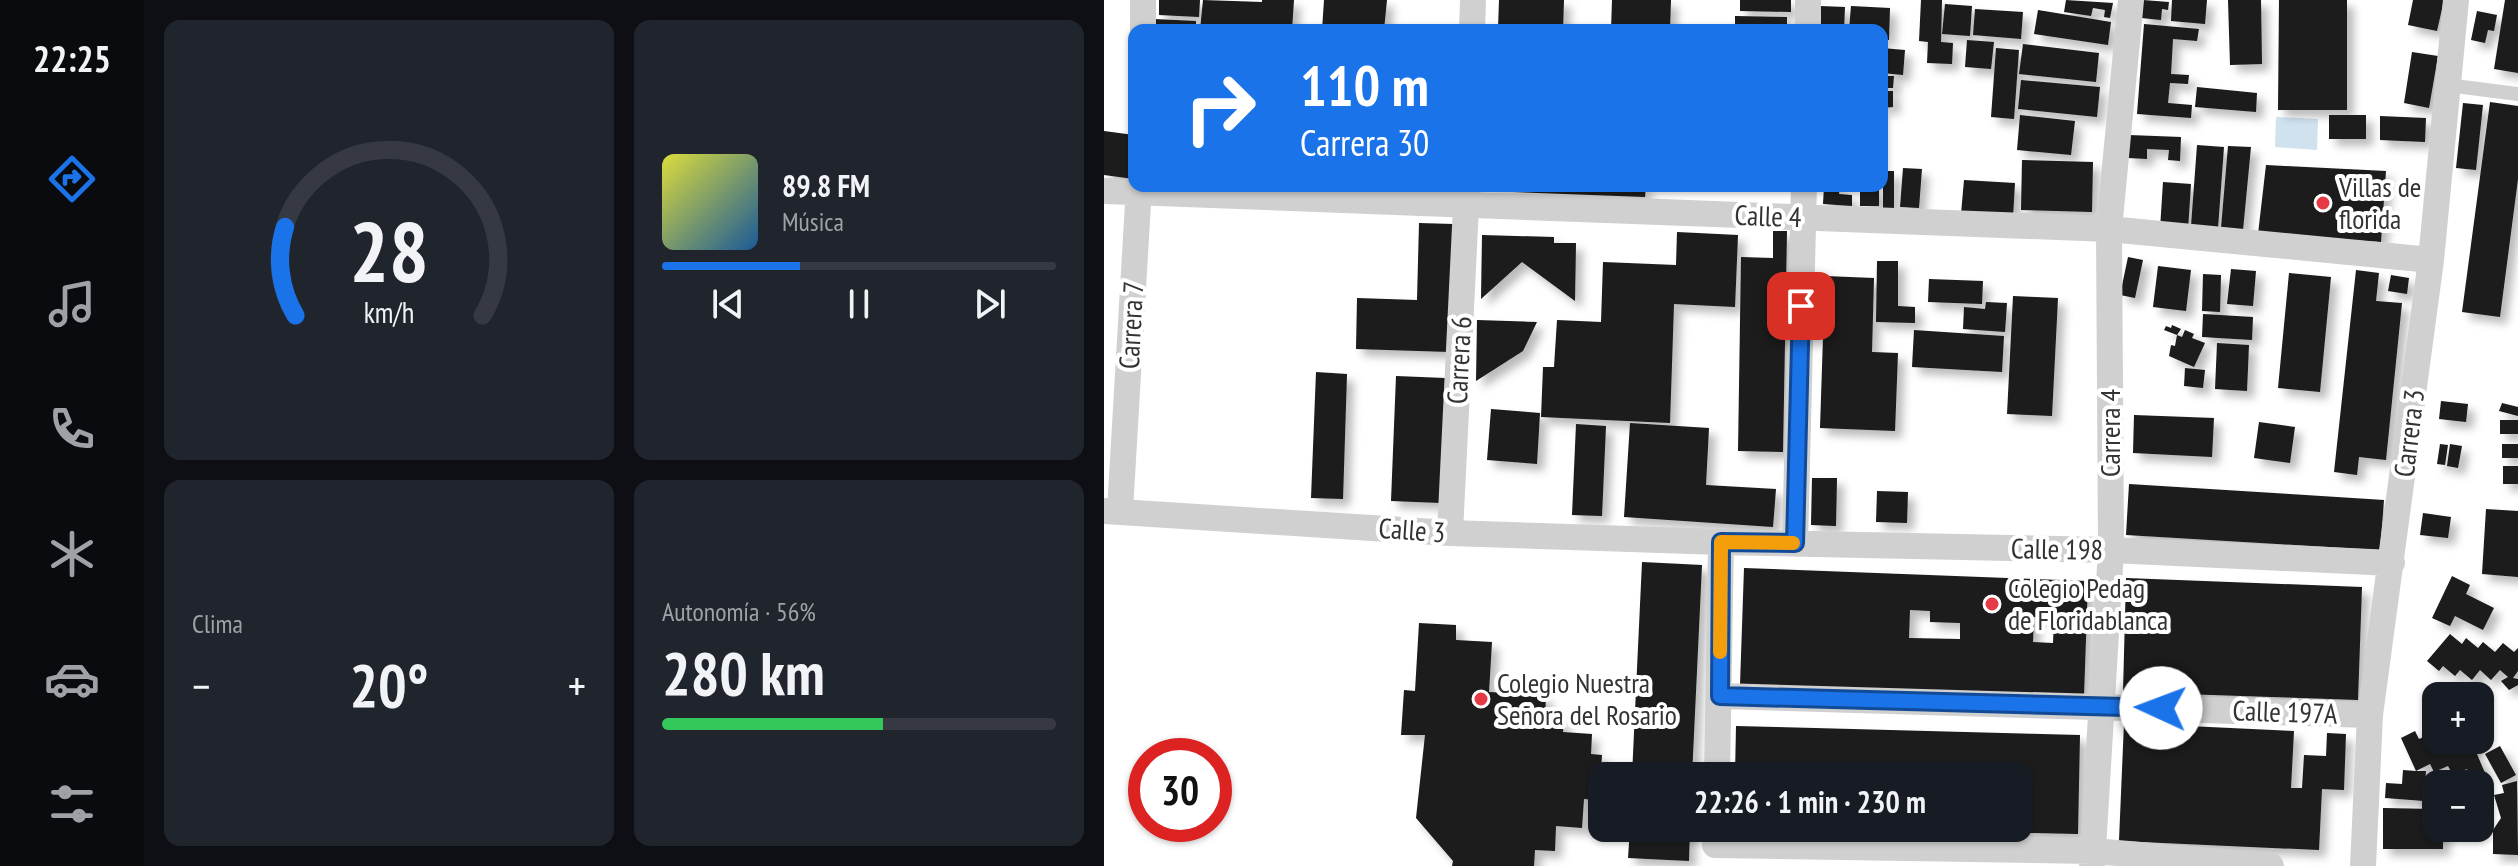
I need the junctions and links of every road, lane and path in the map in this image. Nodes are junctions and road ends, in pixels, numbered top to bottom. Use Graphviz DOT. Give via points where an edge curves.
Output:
graph roads {
  1 [pos="1143,0"];
  2 [pos="1473,0"];
  3 [pos="1808,0"];
  4 [pos="2131,0"];
  5 [pos="2456,0"];
  6 [pos="1143,24"];
  7 [pos="1472,24"];
  8 [pos="1808,24"];
  9 [pos="2447,85"];
  10 [pos="2518,94"];
  11 [pos="1128,190"];
  12 [pos="1104,191"];
  13 [pos="1139,192"];
  14 [pos="1270,192"];
  15 [pos="1804,192"];
  16 [pos="1466,195"];
  17 [pos="1803,217"];
  18 [pos="2109,229"];
  19 [pos="2431,260"];
  20 [pos="1112,511"];
  21 [pos="1450,533"];
  22 [pos="1721,542"];
  23 [pos="1795,543"];
  24 [pos="2111,550"];
  25 [pos="2392,563"];
  26 [pos="1720,696"];
  27 [pos="2102,706"];
  28 [pos="2370,715"];
  29 [pos="1718,762"];
  30 [pos="1715,846"];
  31 [pos="2093,859"];
  32 [pos="2271,866"];
  33 [pos="2363,866"];
  1 -- 6 [label="street"];
  2 -- 7 [label="street"];
  3 -- 8 [label="street"];
  4 -- 18 [label="street, Carrera 4"];
  5 -- 9 [label="street, Carrera 3"];
  9 -- 10 [label="lane"];
  9 -- 19 [label="street, Carrera 3"];
  11 -- 12 [label="street, Calle 4"];
  13 -- 20 [label="street, Carrera 7"];
  14 -- 16 [label="street, Calle 4"];
  15 -- 17 [label="street"];
  16 -- 17 [label="street, Calle 4"];
  16 -- 21 [label="street, Carrera 6"];
  17 -- 18 [label="street, Calle 4"];
  17 -- 23 [label="street"];
  18 -- 19 [label="street, Calle 4"];
  18 -- 24 [label="street, Carrera 4"];
  19 -- 25 [label="street, Carrera 3"];
  20 -- 21 [label="street, Calle 3"];
  21 -- 22 [label="street, Calle 3"];
  22 -- 23 [label="street, Calle 198"];
  22 -- 26 [label="street"];
  23 -- 24 [label="street, Calle 198"];
  24 -- 25 [label="street, Calle 198"];
  24 -- 27 [label="street, Carrera 4"];
  25 -- 28 [label="street, Carrera 3"];
  26 -- 27 [label="street, Calle 197A"];
  26 -- 29 [label="street"];
  27 -- 28 [label="street, Calle 197A"];
  27 -- 31 [label="street, Carrera 4"];
  28 -- 33 [label="street, Carrera 3"];
  30 -- 31 [label="street"];
  31 -- 32 [label="street"];
}
